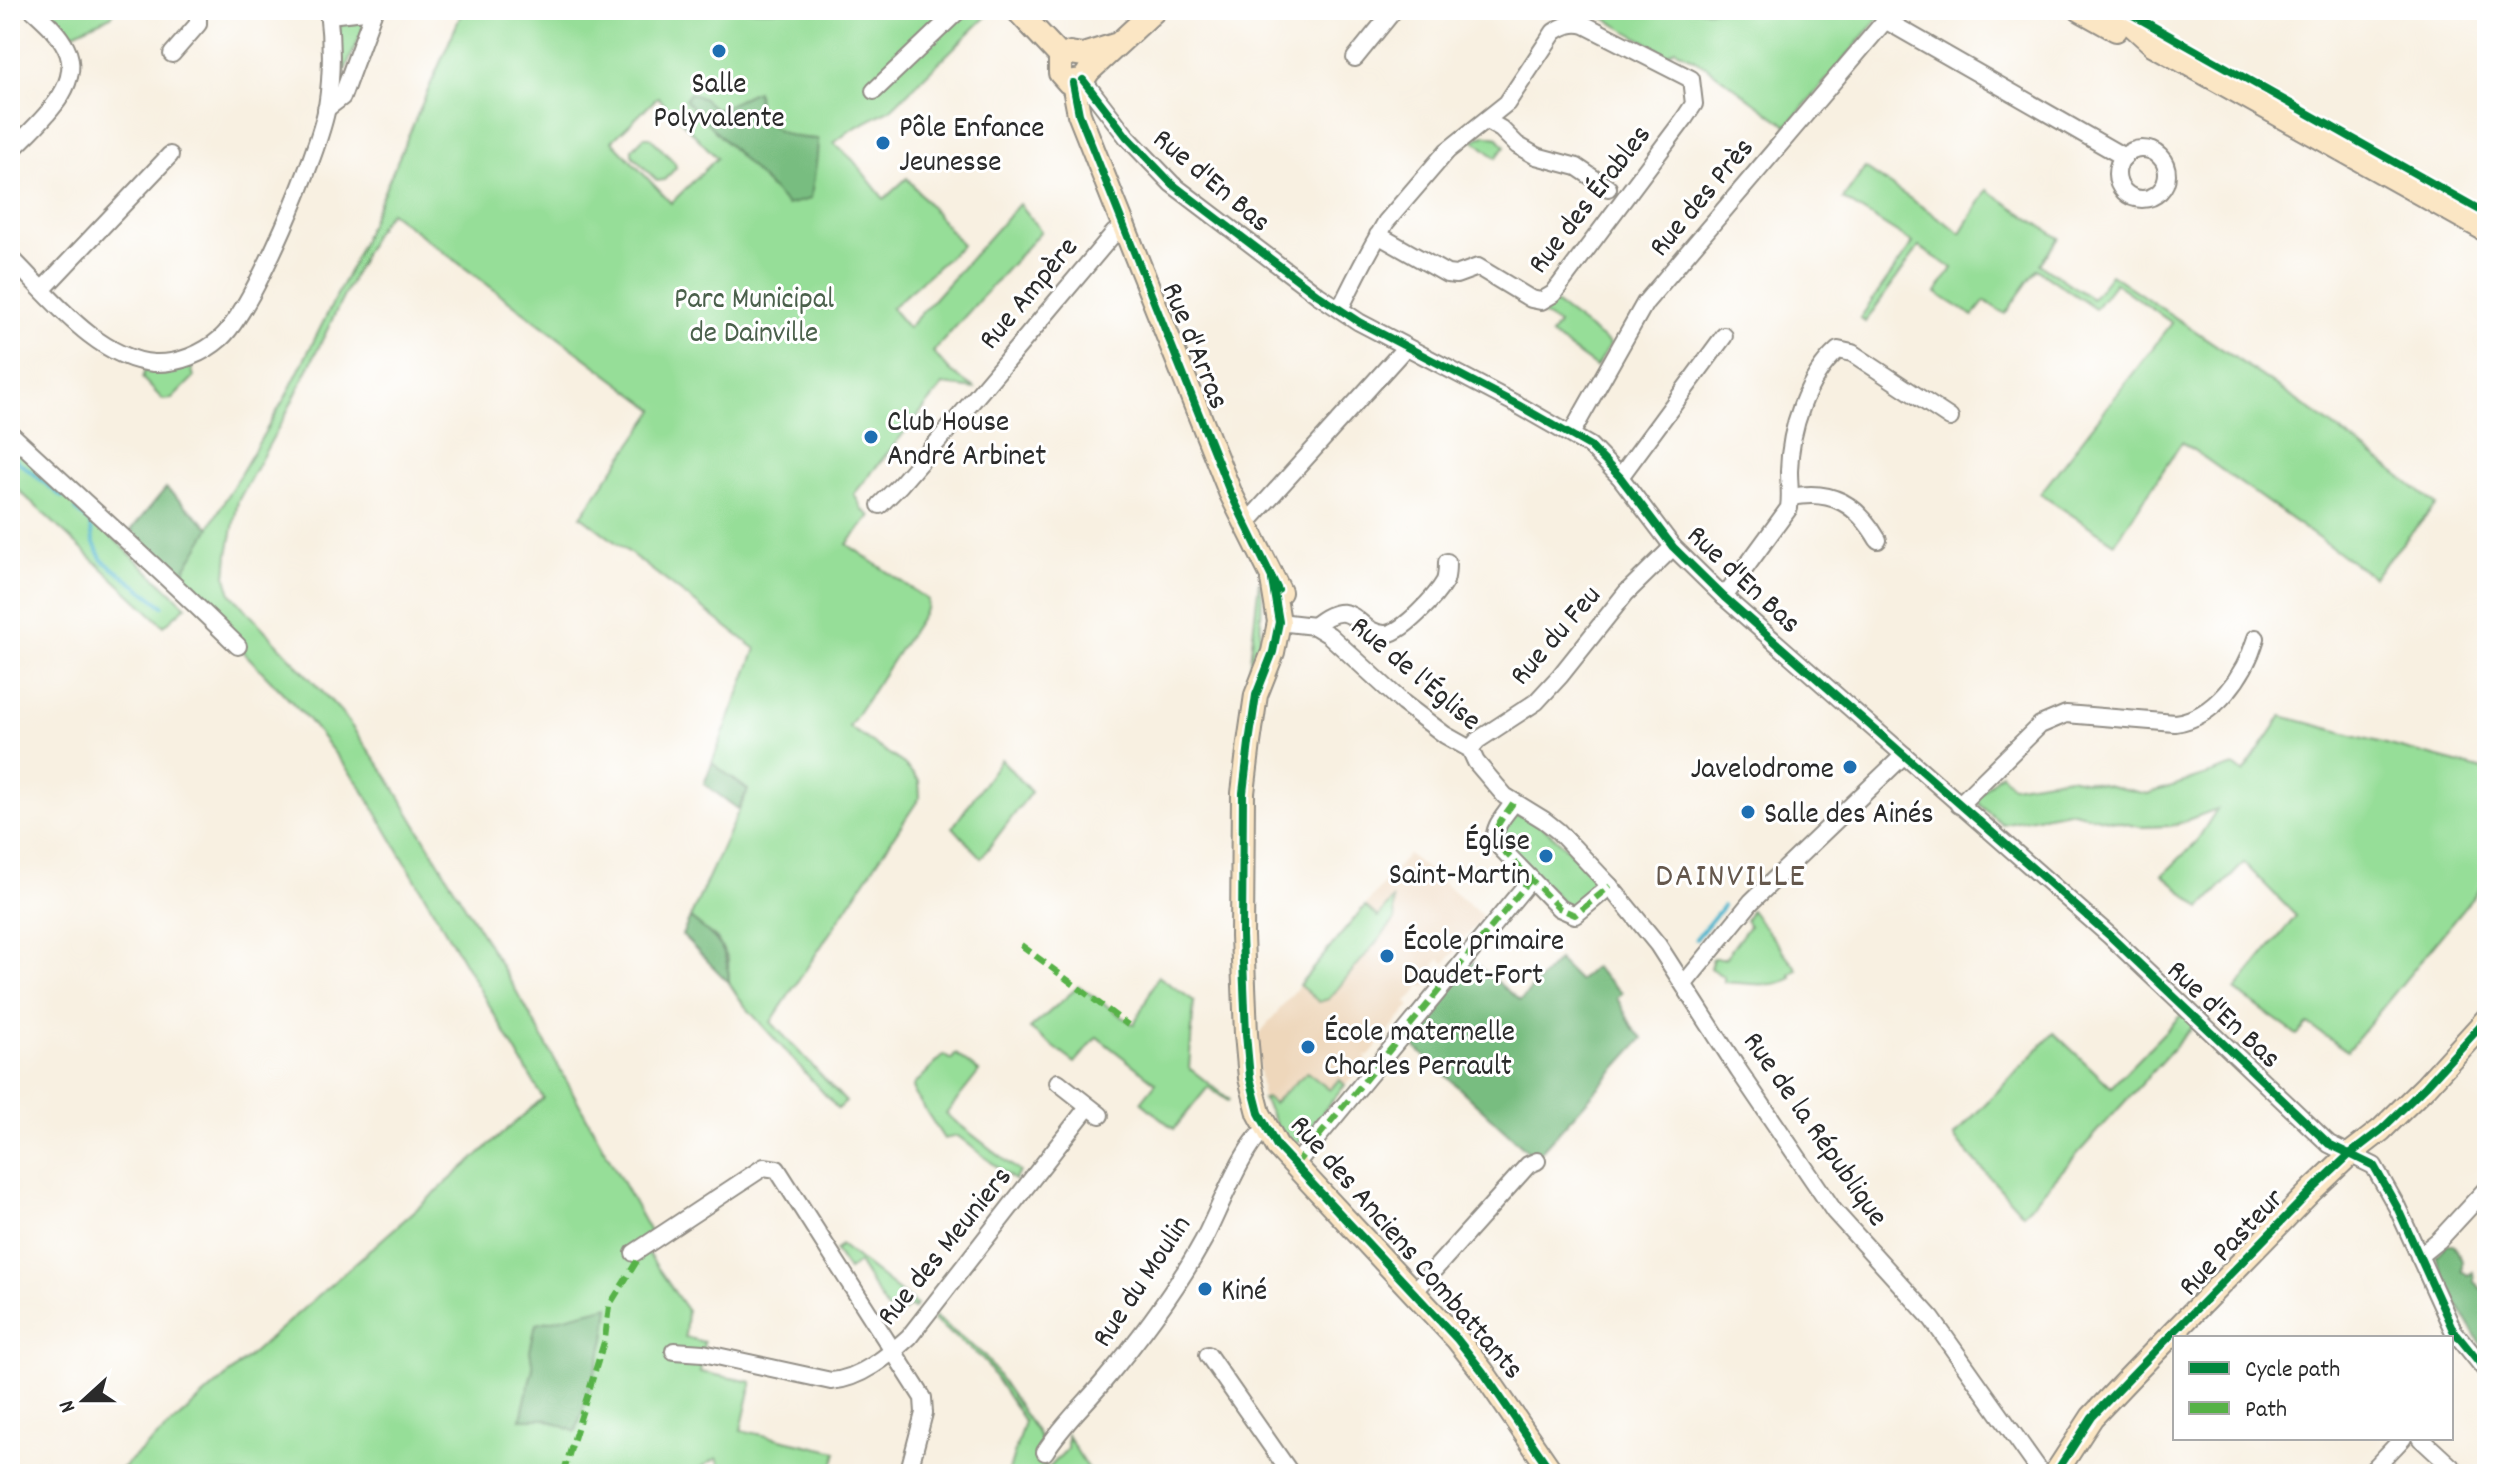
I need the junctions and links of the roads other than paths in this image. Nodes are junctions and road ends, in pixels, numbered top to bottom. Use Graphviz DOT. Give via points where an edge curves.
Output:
graph roads {
  1 [pos="33,10"];
  2 [pos="198,10"];
  3 [pos="374,10"];
  4 [pos="959,10"];
  5 [pos="1017,10"];
  6 [pos="1155,10"];
  7 [pos="1394,10"];
  8 [pos="2080,10"];
  9 [pos="2105,10"];
  10 [pos="328,12"];
  11 [pos="1890,15"];
  12 [pos="2154,45"];
  13 [pos="172,54"];
  14 [pos="1355,58"];
  15 [pos="1078,69"];
  16 [pos="874,91"];
  17 [pos="326,109"];
  18 [pos="1487,121"];
  19 [pos="10,152"];
  20 [pos="170,155"];
  21 [pos="2124,157"];
  22 [pos="1608,188"];
  23 [pos="1124,228"];
  24 [pos="2487,231"];
  25 [pos="1378,235"];
  26 [pos="10,257"];
  27 [pos="43,289"];
  28 [pos="1340,309"];
  29 [pos="1724,336"];
  30 [pos="1406,347"];
  31 [pos="1950,418"];
  32 [pos="10,433"];
  33 [pos="1571,434"];
  34 [pos="1620,477"];
  35 [pos="1791,497"];
  36 [pos="880,505"];
  37 [pos="1245,525"];
  38 [pos="1878,540"];
  39 [pos="1673,547"];
  40 [pos="1447,562"];
  41 [pos="1724,597"];
  42 [pos="1284,622"];
  43 [pos="1314,626"];
  44 [pos="2256,638"];
  45 [pos="238,646"];
  46 [pos="1470,749"];
  47 [pos="1904,755"];
  48 [pos="1513,803"];
  49 [pos="1959,805"];
  50 [pos="1531,879"];
  51 [pos="1610,886"];
  52 [pos="1684,984"];
  53 [pos="2487,1019"];
  54 [pos="1058,1082"];
  55 [pos="1266,1129"];
  56 [pos="2350,1154"];
  57 [pos="1537,1161"];
  58 [pos="1295,1165"];
  59 [pos="2487,1188"];
  60 [pos="634,1253"];
  61 [pos="2419,1256"];
  62 [pos="1414,1292"];
  63 [pos="894,1350"];
  64 [pos="674,1351"];
  65 [pos="1208,1355"];
  66 [pos="2487,1372"];
  67 [pos="2401,1440"];
  68 [pos="2422,1440"];
  69 [pos="1045,1452"];
  70 [pos="908,1474"];
  71 [pos="1291,1474"];
  72 [pos="1553,1474"];
  73 [pos="2042,1474"];
  74 [pos="2055,1474"];
  75 [pos="2369,1474"];
  76 [pos="2459,1474"];
  1 -- 19 [label="street" via="52,28 72,62 59,98"];
  2 -- 13 [label="street" via="198,24"];
  3 -- 10 [label="street"];
  3 -- 17 [label="street" via="342,97"];
  4 -- 16 [label="street"];
  5 -- 15 [label="main road"];
  6 -- 15 [label="main road" via="1118,44"];
  7 -- 14 [label="street"];
  8 -- 12 [label="main road"];
  9 -- 12 [label="main road"];
  10 -- 17 [label="street"];
  11 -- 21 [label="street"];
  11 -- 33 [label="street, Rue des Près" via="1645,303"];
  12 -- 24 [label="main road"];
  15 -- 23 [label="main road, Rue d'Arras" via="1079,114"];
  15 -- 28 [label="street, Rue d'En Bas" via="1127,137 1172,184"];
  17 -- 27 [label="street" via="319,141 254,288 235,321 209,347 180,361 139,360 99,341"];
  18 -- 22 [label="street" via="1536,156 1577,167"];
  18 -- 25 [label="street" via="1447,151"];
  18 -- 25 [label="street, Rue des Érables" via="1507,103 1554,32 1568,24 1585,25 1656,60 1691,79 1694,92 1694,104 1684,119 1553,294 1541,301 1478,267 1447,274"];
  20 -- 27 [label="street"];
  23 -- 36 [label="street, Rue Ampère" via="1114,233"];
  23 -- 37 [label="main road, Rue d'Arras"];
  25 -- 28 [label="street"];
  26 -- 27 [label="street"];
  28 -- 30 [label="street, Rue d'En Bas"];
  29 -- 34 [label="street"];
  30 -- 33 [label="street, Rue d'En Bas"];
  30 -- 37 [label="street"];
  31 -- 35 [label="street" via="1852,353 1838,350 1815,379 1795,428"];
  32 -- 45 [label="street"];
  33 -- 34 [label="street, Rue d'En Bas"];
  34 -- 39 [label="street, Rue d'En Bas"];
  35 -- 38 [label="street" via="1831,495 1868,523"];
  35 -- 41 [label="street" via="1789,508"];
  37 -- 42 [label="main road, Rue d'Arras" via="1285,602"];
  39 -- 41 [label="street, Rue d'En Bas"];
  39 -- 46 [label="street, Rue du Feu" via="1626,593 1536,702"];
  40 -- 43 [label="street" via="1445,580 1398,631 1381,634 1345,613 1327,616"];
  41 -- 47 [label="street, Rue d'En Bas"];
  42 -- 43 [label="street, Rue de l'Église"];
  42 -- 55 [label="main road, Rue des Anciens Combattants" via="1284,647 1254,711 1243,793 1244,1011 1250,1078"];
  43 -- 46 [label="street, Rue de l'Église" via="1403,703"];
  44 -- 49 [label="street" via="2241,669 2208,712 2175,723 2055,717 2040,725"];
  46 -- 48 [label="street, Rue de l'Église" via="1495,787"];
  47 -- 49 [label="street, Rue d'En Bas"];
  47 -- 52 [label="street" via="1751,902"];
  48 -- 50 [label="street" via="1493,833 1495,842"];
  48 -- 51 [label="street, Rue de l'Église" via="1558,831"];
  49 -- 56 [label="street, Rue d'En Bas" via="2110,936 2329,1144"];
  50 -- 51 [label="street" via="1559,908 1575,915"];
  50 -- 58 [label="street"];
  51 -- 52 [label="street, Rue de la République"];
  52 -- 73 [label="street, Rue de la République" via="1834,1211 1932,1319"];
  53 -- 56 [label="main road, Rue Pasteur" via="2399,1113"];
  54 -- 63 [label="street, Rue des Meuniers" via="1094,1111"];
  55 -- 58 [label="main road, Rue des Anciens Combattants"];
  55 -- 69 [label="street, Rue du Moulin" via="1258,1134 1171,1294"];
  56 -- 61 [label="street, Rue d'En Bas" via="2374,1166"];
  56 -- 74 [label="main road, Rue Pasteur" via="2092,1417"];
  57 -- 62 [label="street"];
  58 -- 62 [label="main road, Rue des Anciens Combattants"];
  59 -- 61 [label="street"];
  60 -- 63 [label="street" via="771,1166"];
  61 -- 66 [label="street, Rue d'En Bas" via="2453,1330"];
  62 -- 72 [label="main road, Rue des Anciens Combattants" via="1483,1372"];
  63 -- 64 [label="street, Rue des Meuniers" via="851,1376 831,1381"];
  63 -- 70 [label="street" via="923,1398"];
  65 -- 71 [label="street"];
  67 -- 75 [label="street"];
  68 -- 76 [label="street"];
}
